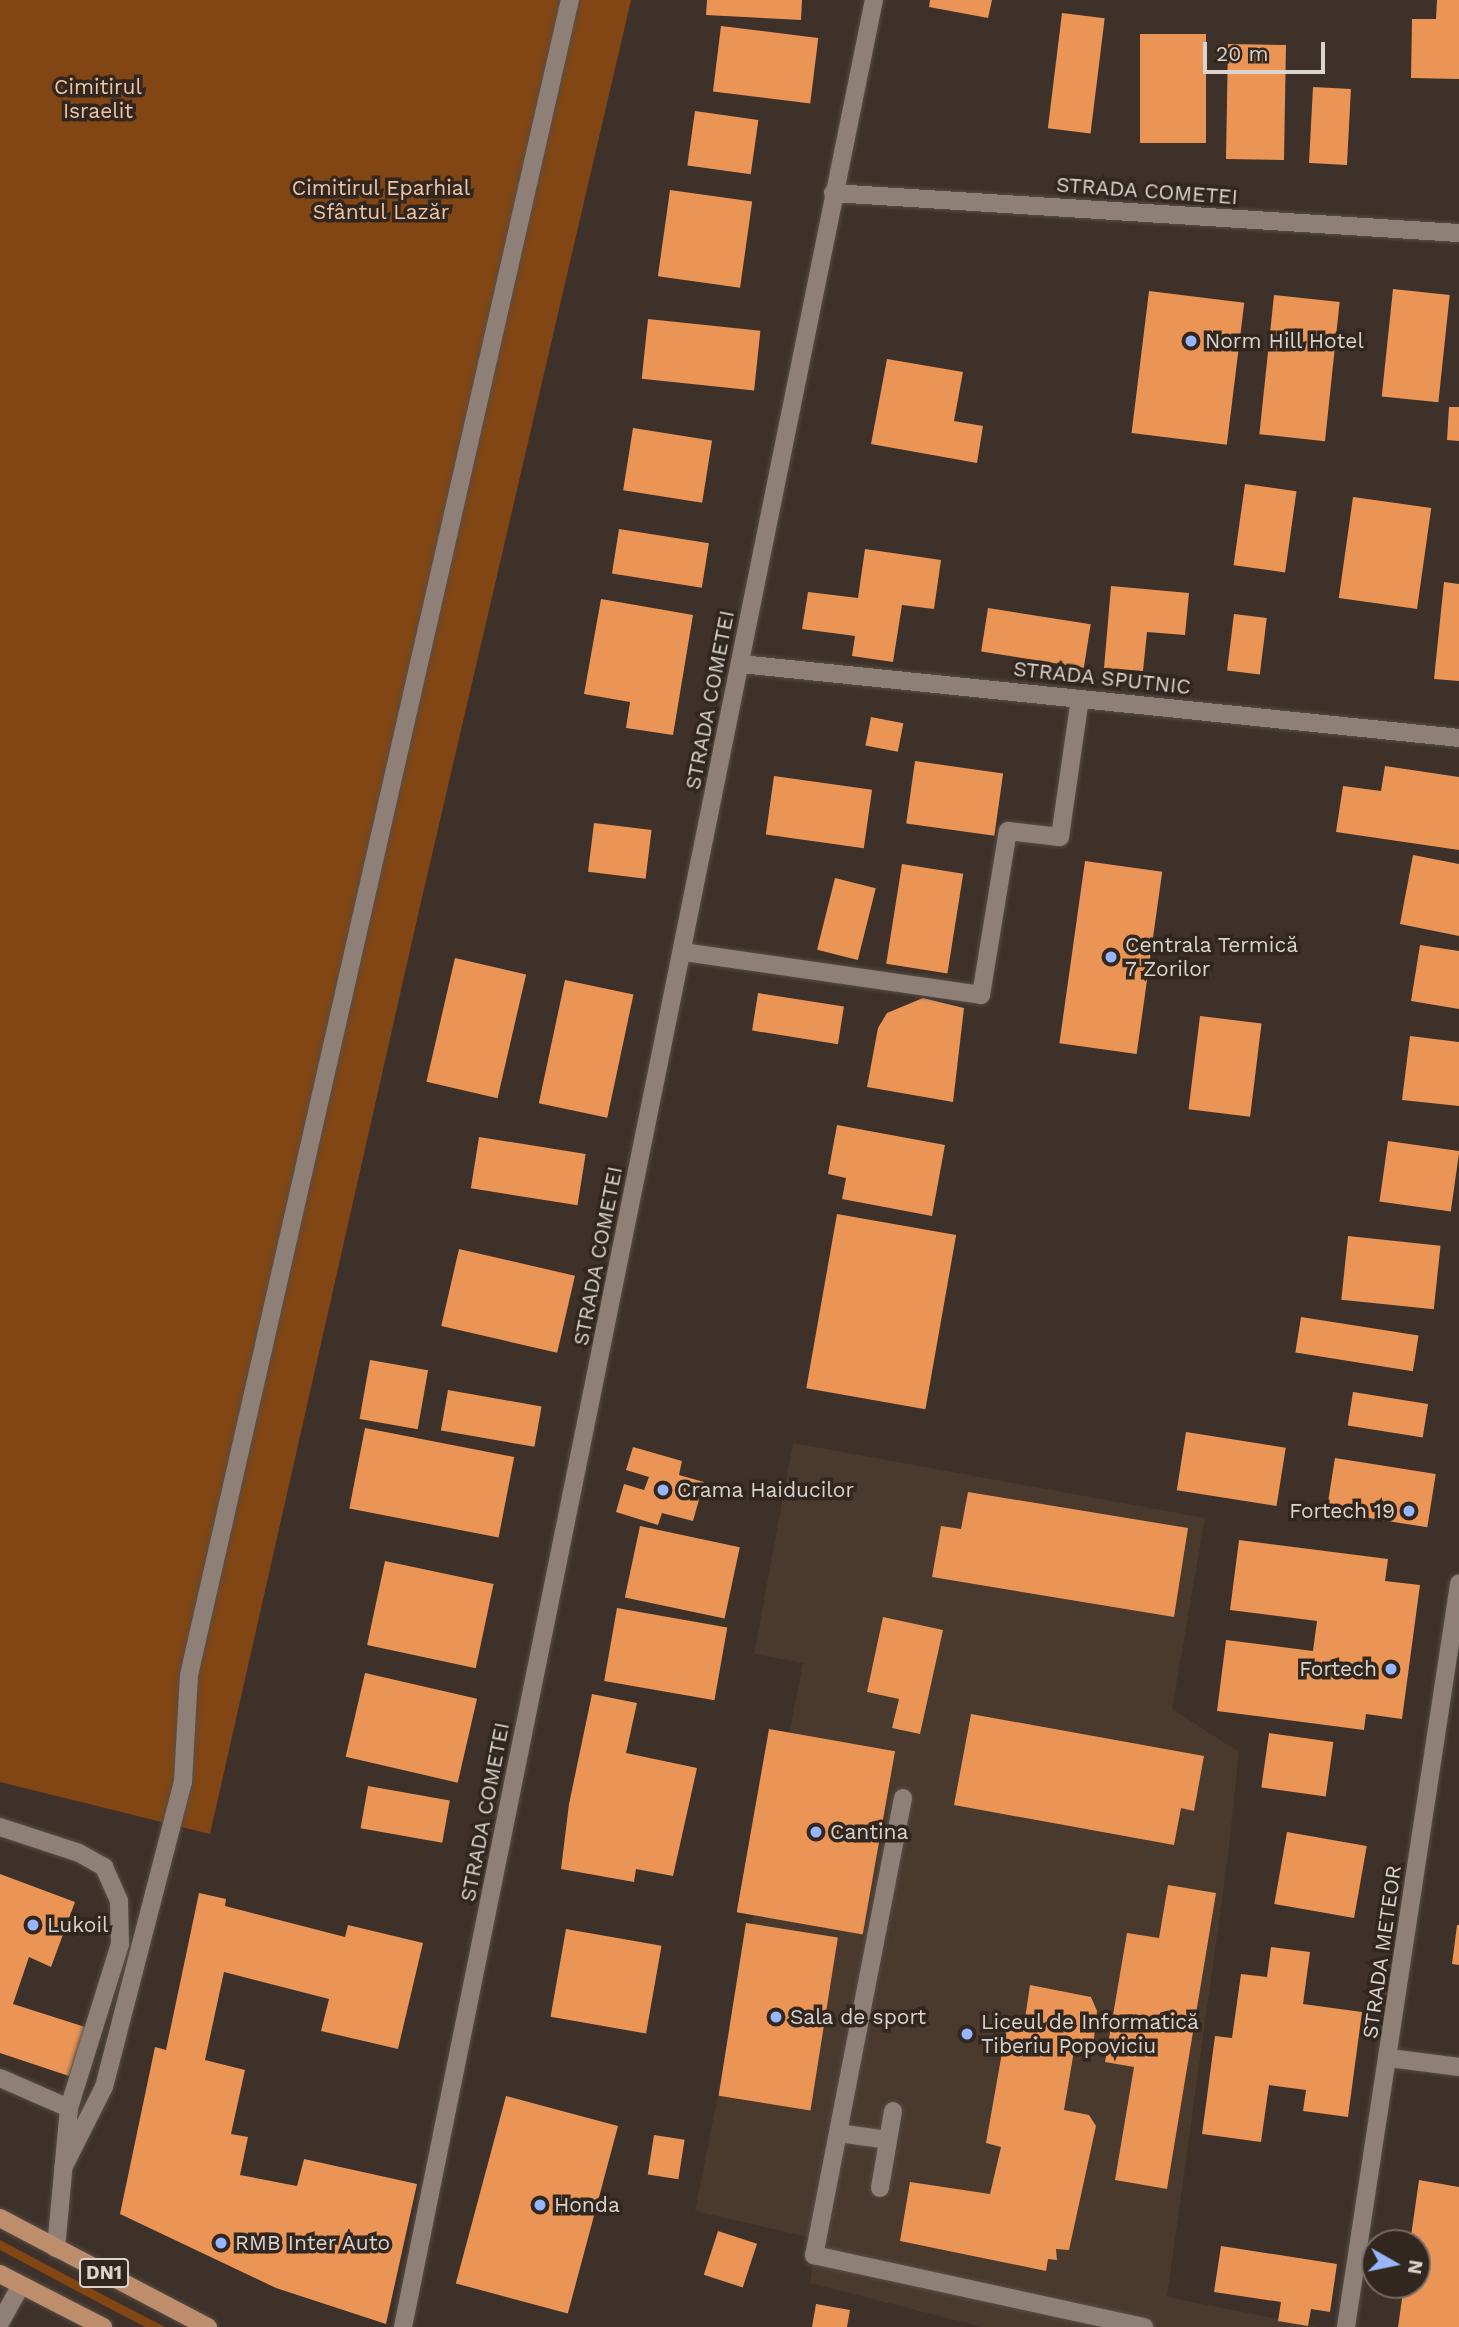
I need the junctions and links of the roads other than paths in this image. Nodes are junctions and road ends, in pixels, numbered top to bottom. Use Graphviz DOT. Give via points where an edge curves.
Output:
graph roads {
  1 [pos="570,0"];
  2 [pos="874,0"];
  3 [pos="833,193"];
  4 [pos="1459,233"];
  5 [pos="741,664"];
  6 [pos="1080,699"];
  7 [pos="1459,738"];
  8 [pos="683,952"];
  9 [pos="1459,1584"];
  10 [pos="903,1798"];
  11 [pos="0,1827"];
  12 [pos="1389,2058"];
  13 [pos="1459,2067"];
  14 [pos="0,2078"];
  15 [pos="69,2108"];
  16 [pos="892,2111"];
  17 [pos="838,2133"];
  18 [pos="888,2140"];
  19 [pos="63,2168"];
  20 [pos="880,2188"];
  21 [pos="0,2218"];
  22 [pos="56,2248"];
  23 [pos="0,2274"];
  24 [pos="21,2285"];
  25 [pos="0,2323"];
  26 [pos="103,2327"];
  27 [pos="208,2327"];
  28 [pos="403,2327"];
  29 [pos="1144,2327"];
  30 [pos="1346,2327"];
  1 -- 19 [label="street" via="189,1675 183,1782 104,2087"];
  2 -- 3 [label="street, STRADA COMETEI"];
  3 -- 4 [label="street, STRADA COMETEI"];
  3 -- 5 [label="street, STRADA COMETEI"];
  5 -- 6 [label="street, STRADA SPUTNIC"];
  5 -- 8 [label="street, STRADA COMETEI"];
  6 -- 7 [label="street, STRADA SPUTNIC"];
  6 -- 8 [label="street" via="1060,837 1008,831 981,995"];
  8 -- 28 [label="street, STRADA COMETEI"];
  9 -- 12 [label="street, STRADA METEOR"];
  10 -- 17 [label="street"];
  11 -- 15 [label="street" via="79,1853 104,1867 119,1901 120,1944"];
  12 -- 13 [label="street"];
  12 -- 30 [label="street, STRADA METEOR"];
  14 -- 15 [label="street"];
  15 -- 19 [label="street"];
  16 -- 18 [label="street"];
  17 -- 18 [label="street"];
  17 -- 29 [label="street" via="814,2255"];
  18 -- 20 [label="street"];
  19 -- 22 [label="street"];
  21 -- 22 [label="main road, DN1"];
  22 -- 27 [label="main road, DN1"];
  23 -- 24 [label="main road, DN1"];
  24 -- 25 [label="street"];
  24 -- 26 [label="main road, DN1"];
}
